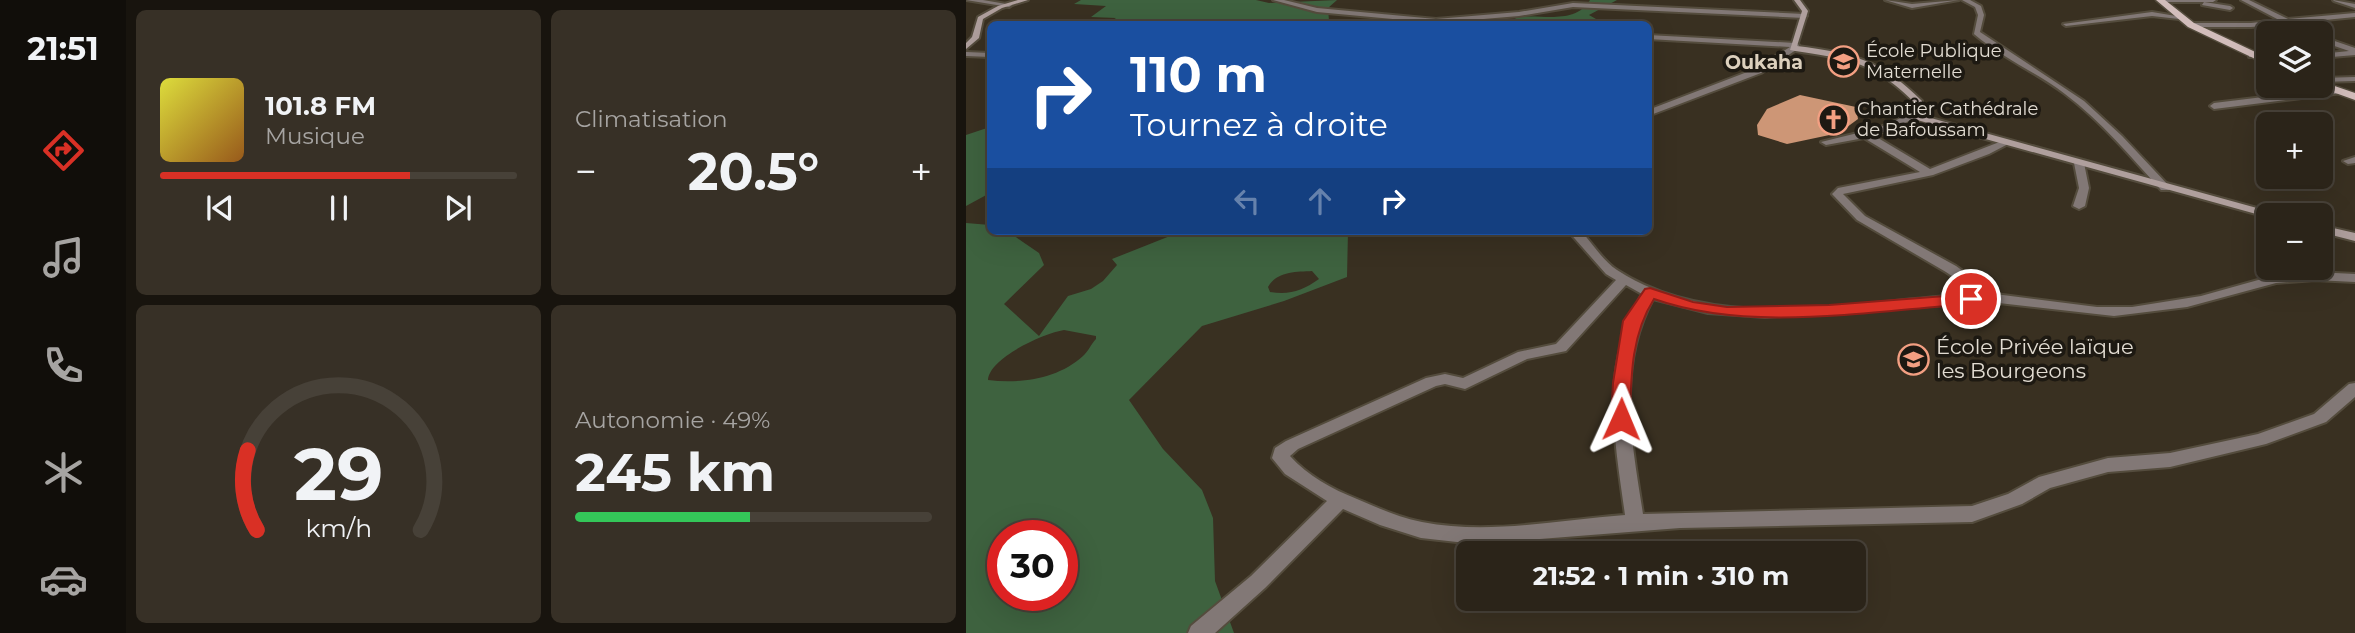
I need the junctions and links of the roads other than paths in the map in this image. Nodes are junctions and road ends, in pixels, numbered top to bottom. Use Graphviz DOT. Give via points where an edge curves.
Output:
graph roads {
  1 [pos="967,0"];
  2 [pos="1025,0"];
  3 [pos="1276,0"];
  4 [pos="1797,0"];
  5 [pos="1888,0"];
  6 [pos="1956,0"];
  7 [pos="1965,0"];
  8 [pos="2164,0"];
  9 [pos="2213,0"];
  10 [pos="2244,0"];
  11 [pos="2336,0"];
  12 [pos="2192,2"];
  13 [pos="1005,4"];
  14 [pos="1688,4"];
  15 [pos="2355,6"];
  16 [pos="966,8"];
  17 [pos="2230,8"];
  18 [pos="2355,15"];
  19 [pos="1804,16"];
  20 [pos="2339,16"];
  21 [pos="2179,17"];
  22 [pos="2285,21"];
  23 [pos="2296,21"];
  24 [pos="2355,21"];
  25 [pos="2256,23"];
  26 [pos="2066,24"];
  27 [pos="2194,25"];
  28 [pos="1652,37"];
  29 [pos="2333,43"];
  30 [pos="1794,46"];
  31 [pos="966,47"];
  32 [pos="2355,50"];
  33 [pos="2333,53"];
  34 [pos="966,54"];
  35 [pos="2256,54"];
  36 [pos="987,55"];
  37 [pos="2355,79"];
  38 [pos="2333,81"];
  39 [pos="2333,87"];
  40 [pos="2333,88"];
  41 [pos="2339,91"];
  42 [pos="2355,95"];
  43 [pos="2214,106"];
  44 [pos="1652,111"];
  45 [pos="1913,117"];
  46 [pos="1866,135"];
  47 [pos="1826,142"];
  48 [pos="2005,143"];
  49 [pos="2080,163"];
  50 [pos="1930,173"];
  51 [pos="2165,188"];
  52 [pos="2080,206"];
  53 [pos="2256,211"];
  54 [pos="2333,231"];
  55 [pos="1577,235"];
  56 [pos="2355,237"];
  57 [pos="2355,278"];
  58 [pos="1622,280"];
  59 [pos="1650,292"];
  60 [pos="1992,298"];
  61 [pos="2355,388"];
  62 [pos="1340,500"];
  63 [pos="1635,522"];
  64 [pos="1199,633"];
  1 -- 13 [label="street"];
  2 -- 13 [label="street"];
  3 -- 14 [label="street" via="1317,10 1436,21 1519,15 1573,5"];
  4 -- 19 [label="street"];
  5 -- 6 [label="street" via="1912,6"];
  7 -- 51 [label="street" via="1978,6 1981,15 1976,33 1995,50 2069,92"];
  8 -- 12 [label="street"];
  8 -- 21 [label="main road"];
  8 -- 27 [label="main road"];
  9 -- 12 [label="street"];
  10 -- 22 [label="street"];
  11 -- 15 [label="street"];
  12 -- 17 [label="street"];
  13 -- 16 [label="street"];
  13 -- 31 [label="street" via="980,18 975,38"];
  14 -- 19 [label="street"];
  18 -- 20 [label="street"];
  19 -- 30 [label="street"];
  20 -- 23 [label="street"];
  20 -- 24 [label="street"];
  21 -- 26 [label="street" via="2152,14"];
  21 -- 27 [label="main road"];
  25 -- 27 [label="street"];
  27 -- 35 [label="main road"];
  28 -- 30 [label="street"];
  29 -- 32 [label="street"];
  30 -- 44 [label="street" via="1759,71"];
  30 -- 45 [label="street" via="1867,61 1919,103"];
  32 -- 33 [label="street"];
  34 -- 36 [label="street"];
  37 -- 38 [label="street"];
  39 -- 42 [label="main road"];
  40 -- 41 [label="main road"];
  41 -- 42 [label="main road"];
  41 -- 43 [label="street"];
  45 -- 46 [label="street"];
  45 -- 48 [label="street"];
  46 -- 47 [label="street"];
  46 -- 50 [label="street"];
  48 -- 49 [label="street"];
  48 -- 50 [label="street"];
  49 -- 51 [label="street"];
  49 -- 52 [label="street" via="2084,188"];
  50 -- 60 [label="street" via="1842,190 1838,197 1870,224 1951,269"];
  51 -- 53 [label="street"];
  54 -- 56 [label="street"];
  55 -- 58 [label="street" via="1594,260"];
  57 -- 60 [label="street" via="2273,279 2176,305 2116,313"];
  58 -- 59 [label="street"];
  58 -- 62 [label="street" via="1561,348 1522,355 1465,384 1445,379 1432,382 1281,453 1285,466"];
  59 -- 60 [label="street" via="1690,307 1727,312"];
  59 -- 63 [label="street" via="1632,321 1622,383 1621,419"];
  61 -- 63 [label="street" via="2320,418 2260,440 2170,460 2108,465 2045,482 2015,499 1972,514"];
  62 -- 63 [label="street" via="1421,530 1442,532 1551,532"];
  62 -- 64 [label="street"];
}
